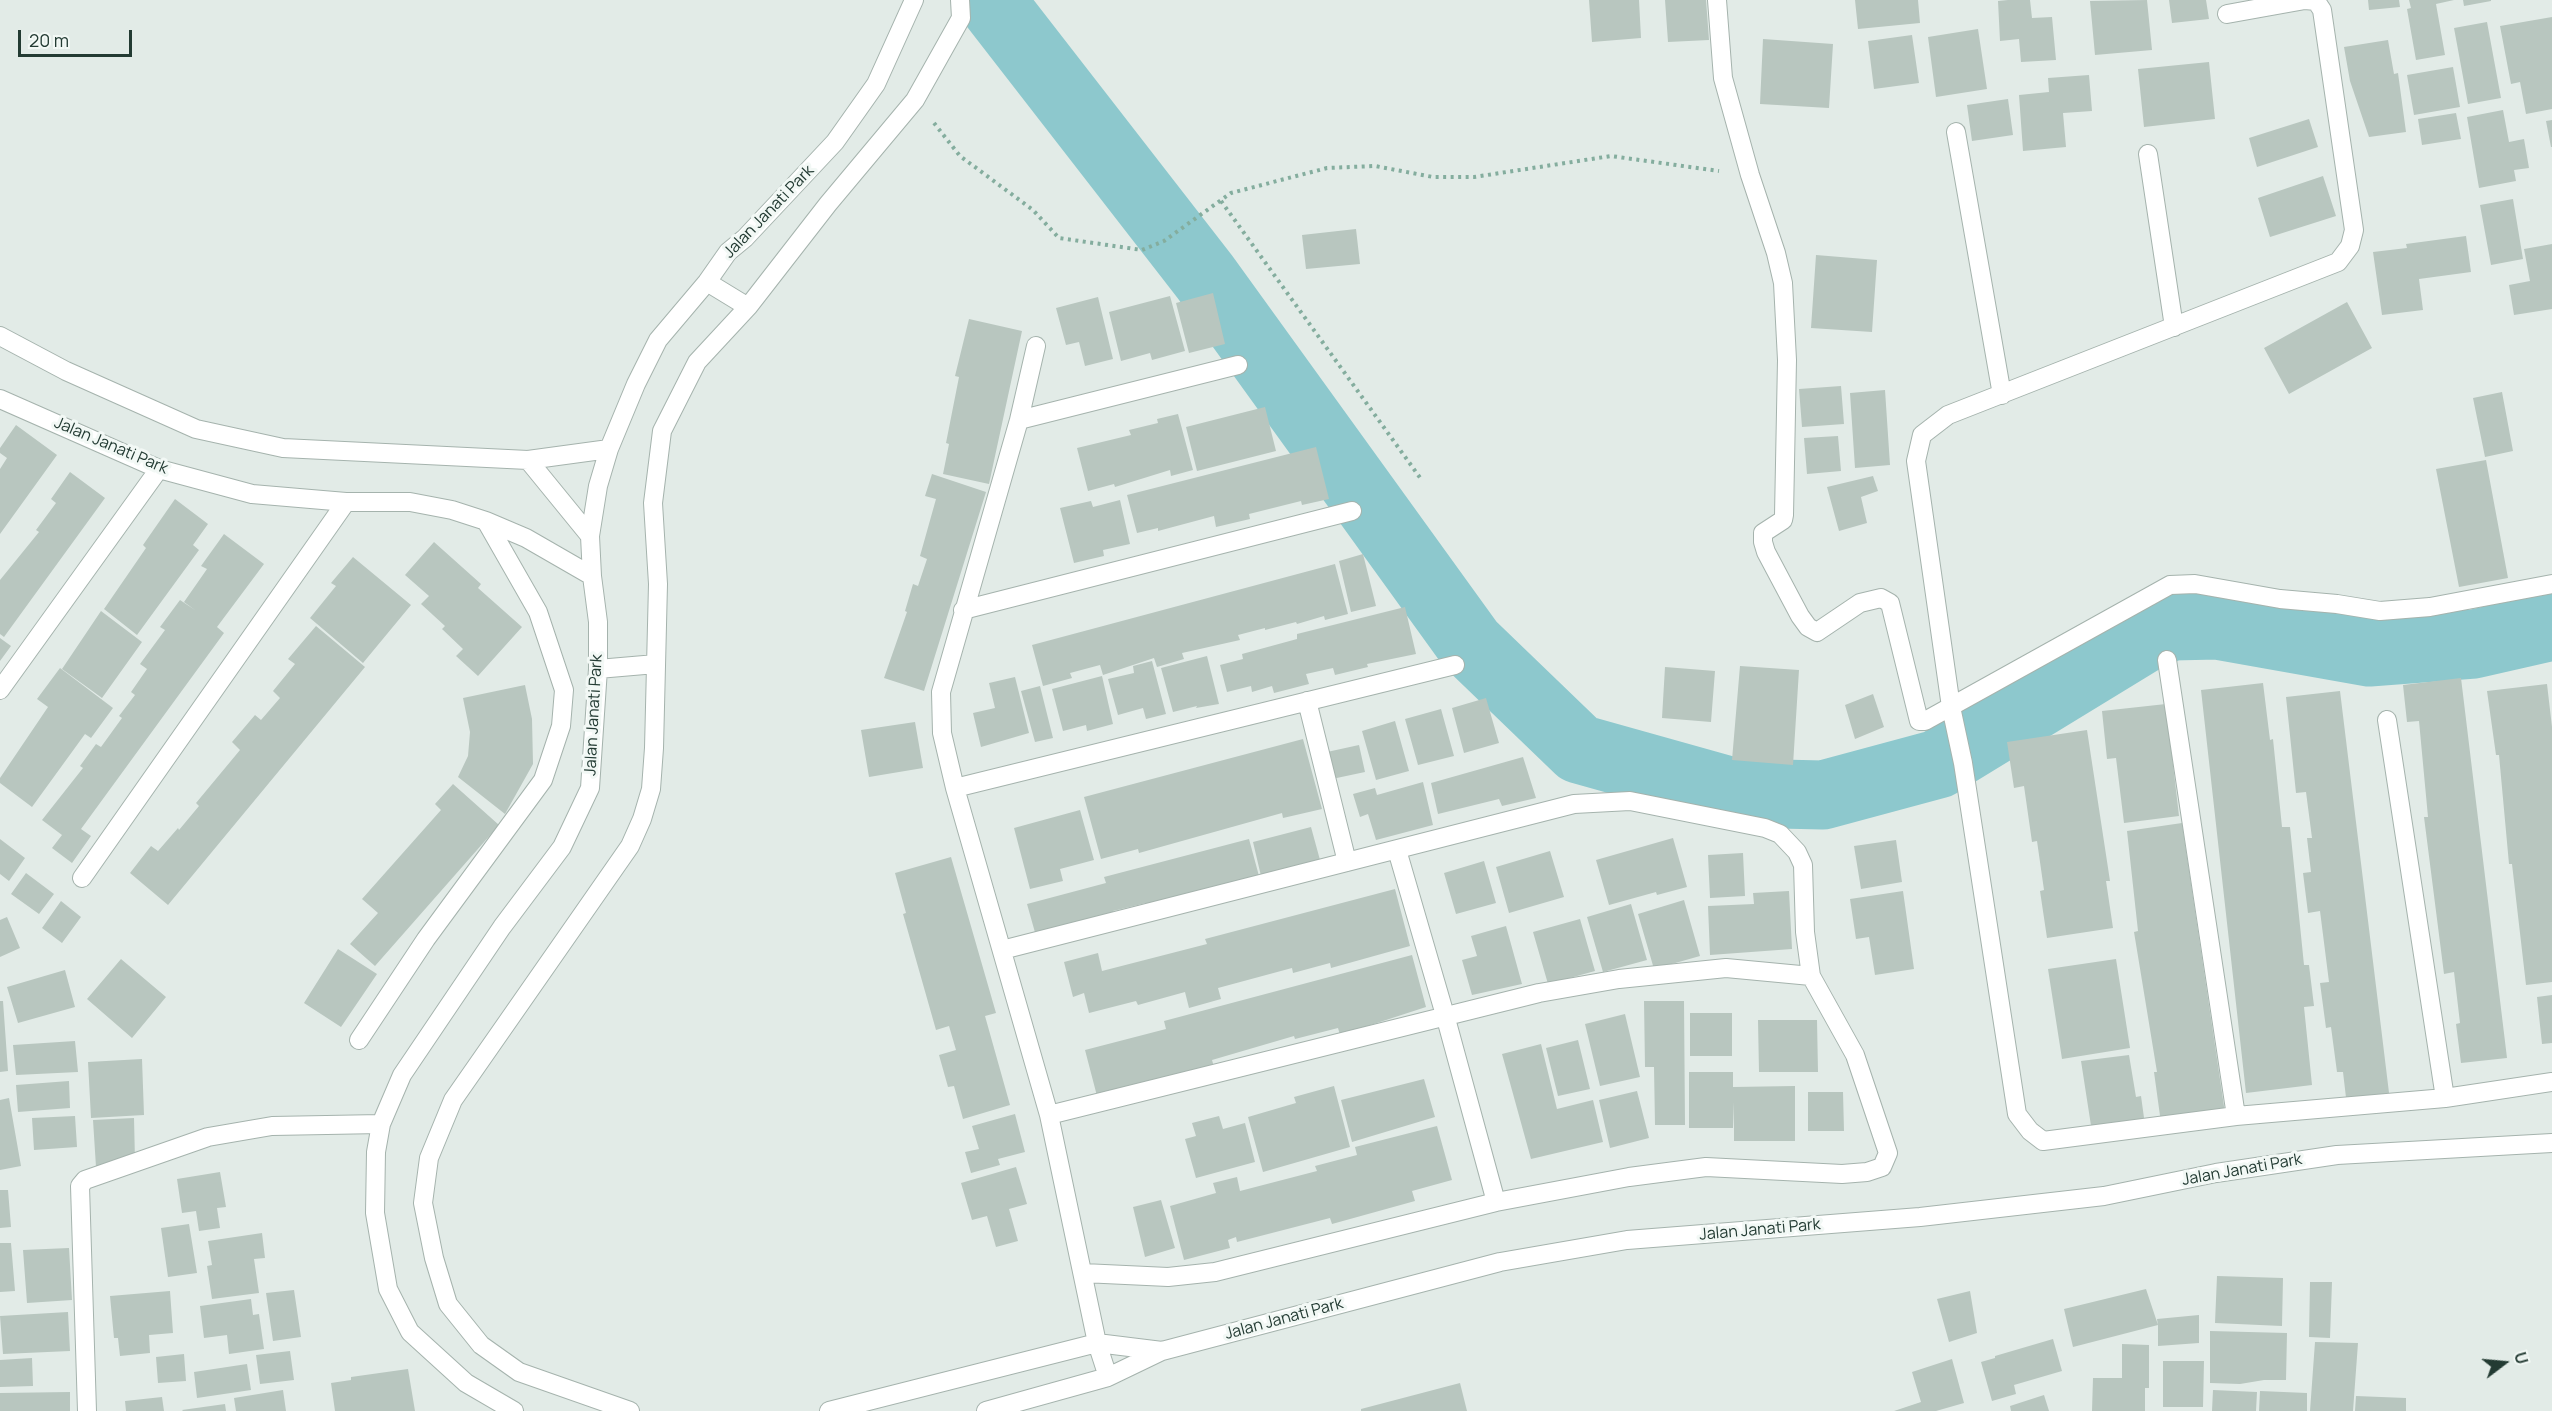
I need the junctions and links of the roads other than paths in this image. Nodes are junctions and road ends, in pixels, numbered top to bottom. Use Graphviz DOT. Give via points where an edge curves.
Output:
graph roads {
  1 [pos="914,0"];
  2 [pos="960,0"];
  3 [pos="1717,0"];
  4 [pos="2305,0"];
  5 [pos="2227,14"];
  6 [pos="1956,132"];
  7 [pos="2148,154"];
  8 [pos="707,282"];
  9 [pos="748,307"];
  10 [pos="2174,327"];
  11 [pos="0,336"];
  12 [pos="1036,346"];
  13 [pos="1238,365"];
  14 [pos="2002,395"];
  15 [pos="0,399"];
  16 [pos="1019,420"];
  17 [pos="609,449"];
  18 [pos="528,460"];
  19 [pos="159,468"];
  20 [pos="346,502"];
  21 [pos="1352,511"];
  22 [pos="486,521"];
  23 [pos="590,536"];
  24 [pos="592,576"];
  25 [pos="2552,584"];
  26 [pos="963,610"];
  27 [pos="2167,660"];
  28 [pos="656,664"];
  29 [pos="1455,665"];
  30 [pos="598,669"];
  31 [pos="0,690"];
  32 [pos="1307,701"];
  33 [pos="1953,715"];
  34 [pos="2387,720"];
  35 [pos="956,788"];
  36 [pos="1397,850"];
  37 [pos="1347,862"];
  38 [pos="82,878"];
  39 [pos="1002,950"];
  40 [pos="1811,976"];
  41 [pos="1445,1016"];
  42 [pos="359,1040"];
  43 [pos="2552,1082"];
  44 [pos="2445,1098"];
  45 [pos="1049,1115"];
  46 [pos="2236,1116"];
  47 [pos="381,1124"];
  48 [pos="2552,1143"];
  49 [pos="1496,1202"];
  50 [pos="1083,1273"];
  51 [pos="1097,1342"];
  52 [pos="1162,1352"];
  53 [pos="1108,1377"];
  54 [pos="87,1411"];
  55 [pos="514,1411"];
  56 [pos="630,1411"];
  57 [pos="829,1411"];
  58 [pos="986,1411"];
  1 -- 8 [label="street, Jalan Janati Park" via="876,84 835,142 728,252"];
  2 -- 9 [label="street" via="961,18 915,100"];
  3 -- 33 [label="street" via="1723,78 1783,283 1784,515 1783,520 1763,533 1766,552 1800,616 1817,632 1860,603 1881,598 1890,603 1919,721"];
  4 -- 5 [label="street"];
  4 -- 10 [label="street" via="2316,2 2322,10 2354,230 2350,246 2338,262"];
  6 -- 14 [label="street"];
  7 -- 10 [label="street"];
  8 -- 9 [label="street"];
  8 -- 17 [label="street, Jalan Janati Park" via="658,340"];
  9 -- 28 [label="street" via="698,362 662,431 653,503 658,584"];
  10 -- 14 [label="street"];
  11 -- 18 [label="street" via="66,372 196,429 283,448"];
  12 -- 16 [label="street"];
  13 -- 16 [label="street"];
  14 -- 33 [label="street" via="1948,415 1922,435 1916,461"];
  15 -- 19 [label="street, Jalan Janati Park"];
  16 -- 26 [label="street"];
  17 -- 18 [label="street"];
  17 -- 23 [label="street, Jalan Janati Park"];
  18 -- 23 [label="street"];
  19 -- 20 [label="street, Jalan Janati Park" via="252,494"];
  19 -- 31 [label="street"];
  20 -- 22 [label="street, Jalan Janati Park" via="410,502"];
  20 -- 38 [label="street"];
  21 -- 26 [label="street"];
  22 -- 24 [label="street" via="526,538"];
  22 -- 42 [label="street, Jalan Janati Park" via="542,622 564,690 561,726 543,780 426,939"];
  23 -- 24 [label="street, Jalan Janati Park"];
  24 -- 30 [label="street, Jalan Janati Park" via="598,622"];
  25 -- 33 [label="street" via="2430,607 2380,611 2195,584 2170,585"];
  26 -- 35 [label="street" via="941,692 942,733"];
  27 -- 46 [label="street"];
  28 -- 30 [label="street"];
  28 -- 56 [label="street" via="651,789 642,819 630,846 453,1100 429,1158 423,1203 448,1304 480,1345 519,1372"];
  29 -- 32 [label="street"];
  30 -- 47 [label="street, Jalan Janati Park" via="590,788 562,847 502,927 402,1075"];
  32 -- 35 [label="street"];
  32 -- 37 [label="street"];
  33 -- 46 [label="street" via="2017,1114 2043,1141"];
  34 -- 44 [label="street"];
  35 -- 39 [label="street"];
  36 -- 37 [label="street"];
  36 -- 40 [label="street" via="1574,804 1630,801 1765,828 1780,834 1803,865"];
  36 -- 41 [label="street"];
  37 -- 39 [label="street"];
  39 -- 45 [label="street"];
  40 -- 41 [label="street" via="1726,968 1681,972 1539,993"];
  40 -- 49 [label="street" via="1855,1055 1888,1153 1882,1167 1842,1174 1706,1167"];
  41 -- 45 [label="street"];
  41 -- 49 [label="street"];
  43 -- 44 [label="street"];
  44 -- 46 [label="street"];
  45 -- 50 [label="street"];
  47 -- 54 [label="street" via="272,1126 208,1137 85,1180 80,1186"];
  47 -- 55 [label="street, Jalan Janati Park" via="376,1152 375,1213 388,1289 410,1332 466,1383"];
  48 -- 52 [label="street, Jalan Janati Park" via="2337,1155 2216,1173 2104,1196 2008,1208 1627,1240 1500,1262"];
  49 -- 50 [label="street" via="1215,1272 1168,1277"];
  50 -- 51 [label="street"];
  51 -- 52 [label="street"];
  51 -- 53 [label="street"];
  51 -- 57 [label="street"];
  52 -- 53 [label="street, Jalan Janati Park"];
  53 -- 58 [label="street, Jalan Janati Park"];
}
